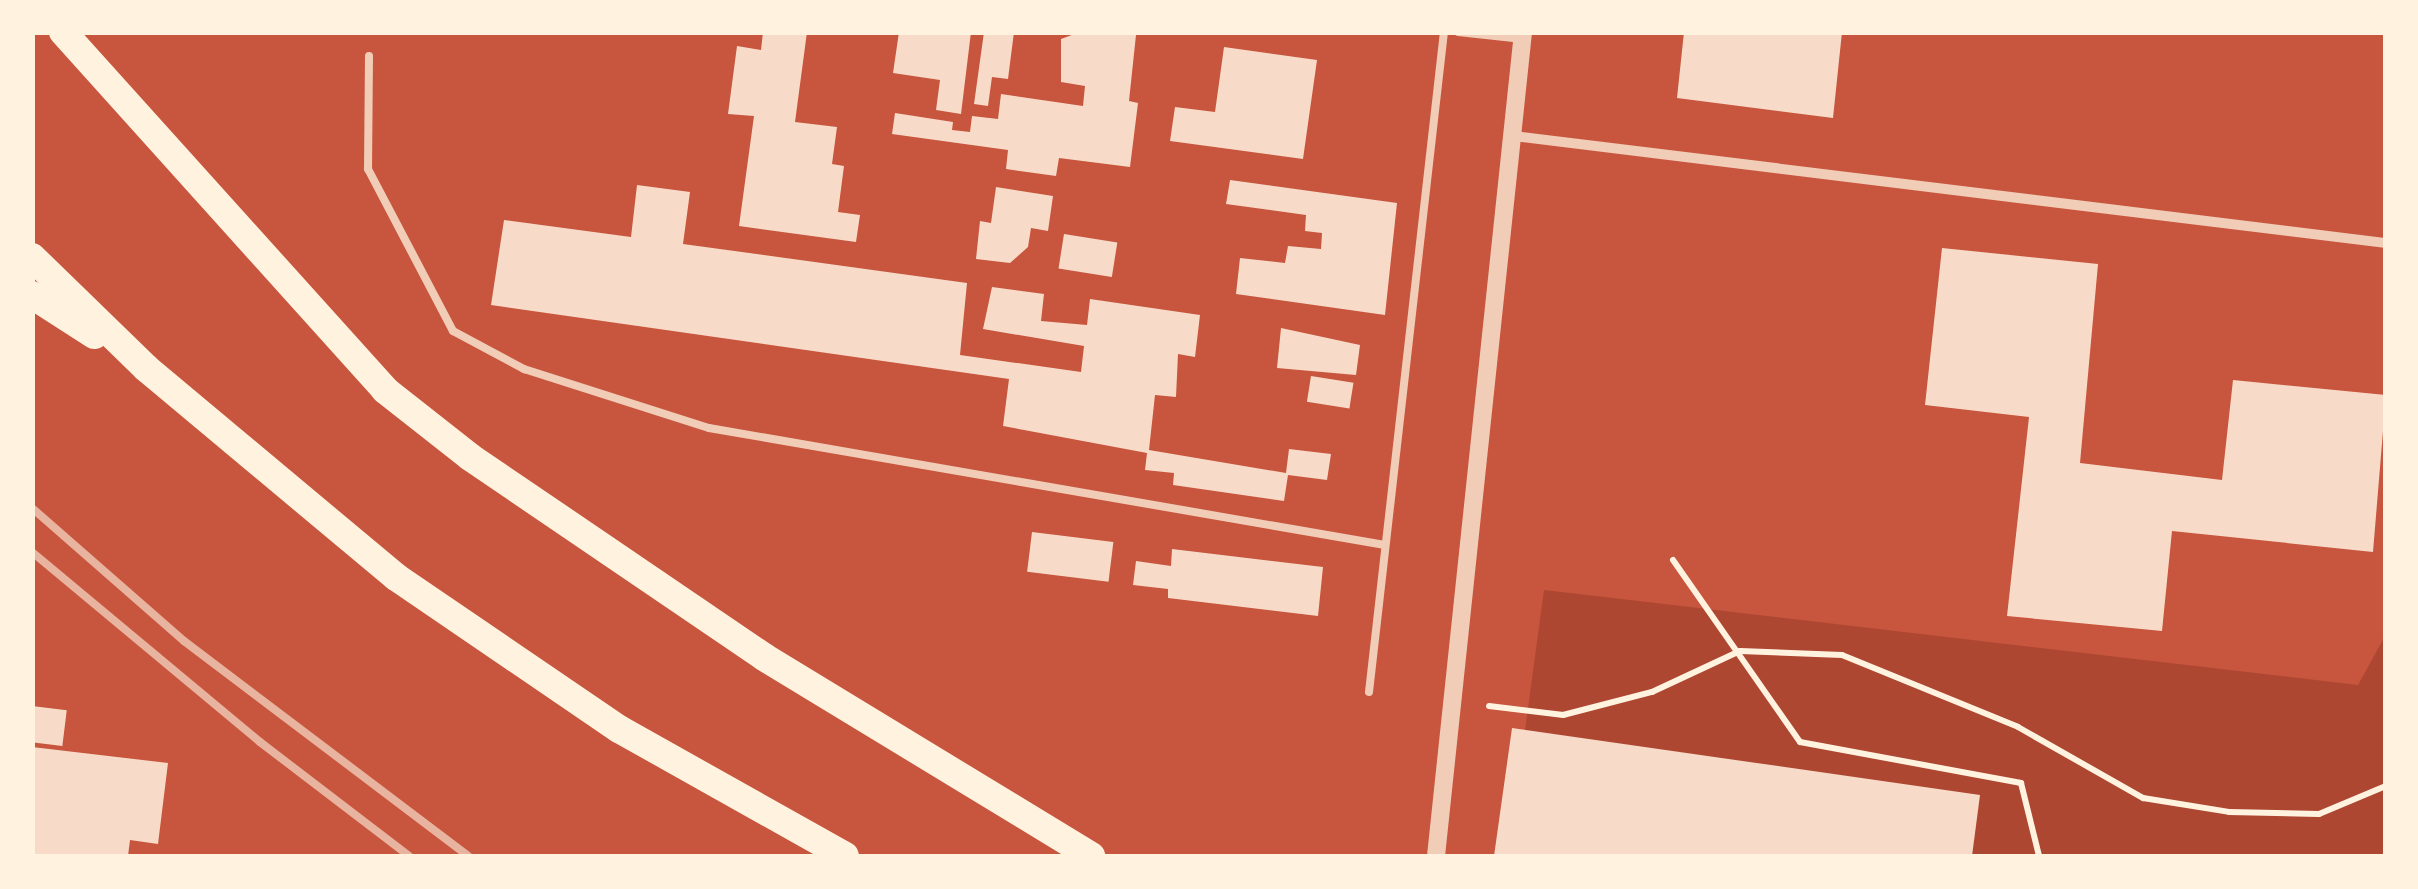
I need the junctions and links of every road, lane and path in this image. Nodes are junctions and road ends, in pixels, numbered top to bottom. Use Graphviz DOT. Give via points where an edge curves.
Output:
graph roads {
  1 [pos="63,32"];
  2 [pos="1444,32"];
  3 [pos="1458,32"];
  4 [pos="1523,36"];
  5 [pos="369,56"];
  6 [pos="1514,136"];
  7 [pos="2386,244"];
  8 [pos="32,257"];
  9 [pos="32,296"];
  10 [pos="146,368"];
  11 [pos="1385,545"];
  12 [pos="1672,560"];
  13 [pos="1740,651"];
  14 [pos="1370,692"];
  15 [pos="1453,701"];
  16 [pos="2386,786"];
  17 [pos="845,856"];
  18 [pos="1091,856"];
  19 [pos="1436,856"];
  20 [pos="2039,856"];
  1 -- 18 [label="highway" via="385,390 470,458 764,657"];
  2 -- 11 [label="lane"];
  3 -- 4 [label="lane"];
  4 -- 6 [label="street"];
  5 -- 11 [label="lane" via="368,169 452,330 524,368 709,428"];
  6 -- 7 [label="street"];
  6 -- 15 [label="street"];
  8 -- 10 [label="highway"];
  9 -- 10 [label="highway"];
  10 -- 17 [label="highway" via="396,576 618,729"];
  11 -- 14 [label="lane"];
  12 -- 13 [label="path"];
  13 -- 15 [label="path" via="1652,692 1563,715"];
  13 -- 16 [label="path" via="1842,655 2018,727 2143,798 2229,812 2319,814"];
  13 -- 20 [label="path" via="1800,742 2021,783"];
  15 -- 19 [label="street"];
}
